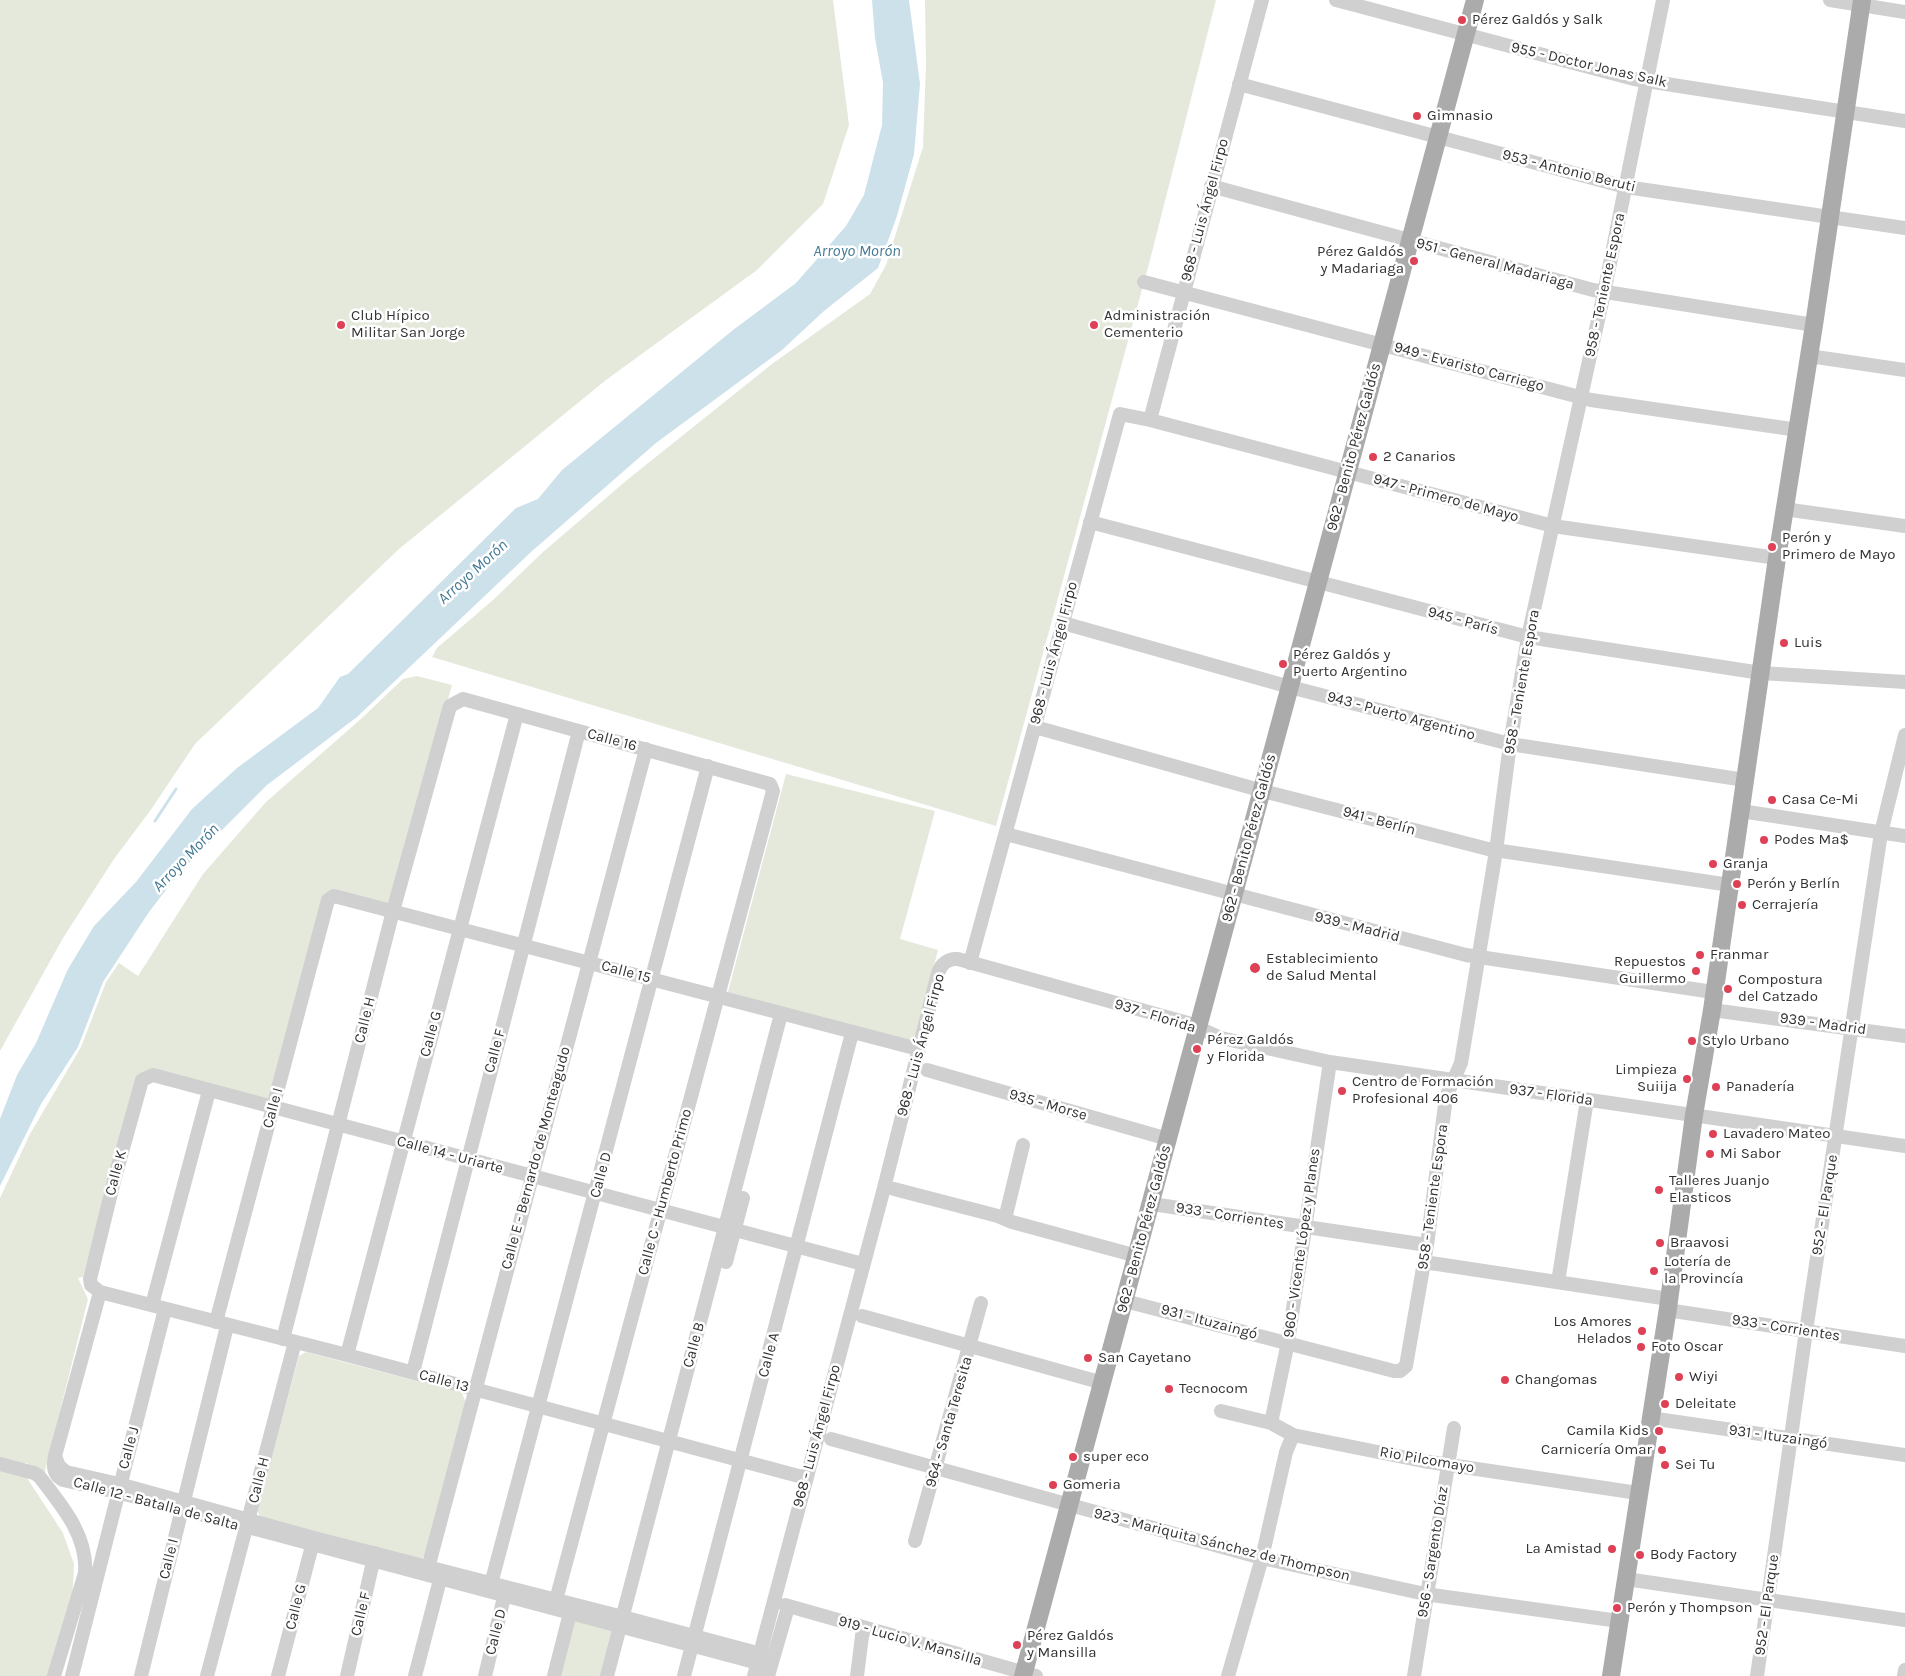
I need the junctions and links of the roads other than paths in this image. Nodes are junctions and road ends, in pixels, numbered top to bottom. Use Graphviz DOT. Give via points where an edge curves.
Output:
graph roads {
  1 [pos="1262,0"];
  2 [pos="1336,0"];
  3 [pos="1475,0"];
  4 [pos="1663,0"];
  5 [pos="1830,0"];
  6 [pos="1862,2"];
  7 [pos="1905,12"];
  8 [pos="1466,36"];
  9 [pos="1646,81"];
  10 [pos="1239,84"];
  11 [pos="1846,112"];
  12 [pos="1905,121"];
  13 [pos="1438,138"];
  14 [pos="1211,186"];
  15 [pos="1626,187"];
  16 [pos="1830,217"];
  17 [pos="1905,228"];
  18 [pos="1410,241"];
  19 [pos="1144,282"];
  20 [pos="1183,292"];
  21 [pos="1604,293"];
  22 [pos="1814,325"];
  23 [pos="1382,344"];
  24 [pos="1809,356"];
  25 [pos="1905,370"];
  26 [pos="1582,397"];
  27 [pos="1120,414"];
  28 [pos="1150,420"];
  29 [pos="1798,430"];
  30 [pos="1347,472"];
  31 [pos="1784,509"];
  32 [pos="1090,522"];
  33 [pos="1553,526"];
  34 [pos="1905,526"];
  35 [pos="1776,558"];
  36 [pos="1318,582"];
  37 [pos="1063,623"];
  38 [pos="1528,637"];
  39 [pos="1761,673"];
  40 [pos="1905,682"];
  41 [pos="1290,687"];
  42 [pos="454,702"];
  43 [pos="517,714"];
  44 [pos="1035,727"];
  45 [pos="579,731"];
  46 [pos="1905,735"];
  47 [pos="1510,744"];
  48 [pos="646,749"];
  49 [pos="708,766"];
  50 [pos="1745,780"];
  51 [pos="770,784"];
  52 [pos="1262,791"];
  53 [pos="1741,811"];
  54 [pos="1881,833"];
  55 [pos="1006,834"];
  56 [pos="1905,836"];
  57 [pos="1496,851"];
  58 [pos="1730,885"];
  59 [pos="334,896"];
  60 [pos="1234,896"];
  61 [pos="393,911"];
  62 [pos="459,928"];
  63 [pos="524,946"];
  64 [pos="1478,957"];
  65 [pos="589,962"];
  66 [pos="970,963"];
  67 [pos="653,979"];
  68 [pos="717,996"];
  69 [pos="1713,1001"];
  70 [pos="785,1015"];
  71 [pos="1852,1028"];
  72 [pos="1198,1029"];
  73 [pos="852,1033"];
  74 [pos="1905,1036"];
  75 [pos="918,1049"];
  76 [pos="1330,1062"];
  77 [pos="927,1070"];
  78 [pos="153,1075"];
  79 [pos="1454,1081"];
  80 [pos="209,1090"];
  81 [pos="1587,1100"];
  82 [pos="273,1108"];
  83 [pos="1694,1115"];
  84 [pos="338,1125"];
  85 [pos="1836,1137"];
  86 [pos="1168,1139"];
  87 [pos="402,1142"];
  88 [pos="1023,1145"];
  89 [pos="1905,1146"];
  90 [pos="466,1159"];
  91 [pos="531,1177"];
  92 [pos="894,1189"];
  93 [pos="596,1192"];
  94 [pos="1152,1204"];
  95 [pos="660,1209"];
  96 [pos="1005,1219"];
  97 [pos="1304,1227"];
  98 [pos="730,1228"];
  99 [pos="1427,1245"];
  100 [pos="798,1246"];
  101 [pos="1137,1256"];
  102 [pos="1424,1262"];
  103 [pos="863,1264"];
  104 [pos="1558,1282"];
  105 [pos="100,1292"];
  106 [pos="1125,1301"];
  107 [pos="981,1303"];
  108 [pos="1668,1305"];
  109 [pos="159,1307"];
  110 [pos="862,1316"];
  111 [pos="222,1324"];
  112 [pos="1806,1331"];
  113 [pos="289,1341"];
  114 [pos="1288,1342"];
  115 [pos="970,1346"];
  116 [pos="1905,1346"];
  117 [pos="346,1355"];
  118 [pos="1406,1366"];
  119 [pos="413,1372"];
  120 [pos="1103,1383"];
  121 [pos="475,1389"];
  122 [pos="540,1408"];
  123 [pos="1221,1411"];
  124 [pos="1650,1418"];
  125 [pos="1271,1423"];
  126 [pos="602,1425"];
  127 [pos="1454,1428"];
  128 [pos="1293,1435"];
  129 [pos="831,1439"];
  130 [pos="1791,1439"];
  131 [pos="673,1442"];
  132 [pos="1905,1455"];
  133 [pos="742,1460"];
  134 [pos="0,1464"];
  135 [pos="1447,1465"];
  136 [pos="935,1469"];
  137 [pos="806,1478"];
  138 [pos="118,1488"];
  139 [pos="1638,1493"];
  140 [pos="182,1506"];
  141 [pos="1070,1506"];
  142 [pos="248,1524"];
  143 [pos="313,1541"];
  144 [pos="915,1541"];
  145 [pos="374,1556"];
  146 [pos="1262,1558"];
  147 [pos="428,1568"];
  148 [pos="441,1575"];
  149 [pos="1626,1579"];
  150 [pos="491,1584"];
  151 [pos="506,1592"];
  152 [pos="1425,1594"];
  153 [pos="556,1600"];
  154 [pos="1768,1600"];
  155 [pos="571,1608"];
  156 [pos="1905,1620"];
  157 [pos="1619,1621"];
  158 [pos="626,1622"];
  159 [pos="864,1628"];
  160 [pos="694,1640"];
  161 [pos="758,1665"];
  162 [pos="1905,1670"];
  163 [pos="1028,1675"];
  164 [pos="54,1676"];
  165 [pos="72,1676"];
  166 [pos="141,1676"];
  167 [pos="207,1676"];
  168 [pos="278,1676"];
  169 [pos="347,1676"];
  170 [pos="415,1676"];
  171 [pos="485,1676"];
  172 [pos="554,1676"];
  173 [pos="607,1676"];
  174 [pos="616,1676"];
  175 [pos="684,1676"];
  176 [pos="768,1676"];
  177 [pos="857,1676"];
  178 [pos="1228,1676"];
  179 [pos="1414,1676"];
  180 [pos="1611,1676"];
  181 [pos="1757,1676"];
  182 [pos="1904,1676"];
  1 -- 10 [label="street, 968 - Luis Ángel Firpo"];
  2 -- 8 [label="street, 955 - Doctor Jonas Salk"];
  3 -- 8 [label="main road, 962 - Benito Pérez Galdós"];
  4 -- 9 [label="street, 958 - Teniente Espora"];
  5 -- 6 [label="street"];
  6 -- 7 [label="street"];
  6 -- 11 [label="main road"];
  8 -- 9 [label="street, 955 - Doctor Jonas Salk"];
  8 -- 13 [label="main road, 962 - Benito Pérez Galdós"];
  9 -- 11 [label="street, 955 - Doctor Jonas Salk"];
  9 -- 15 [label="street, 958 - Teniente Espora"];
  10 -- 13 [label="street, 953 - Antonio Beruti"];
  10 -- 14 [label="street, 968 - Luis Ángel Firpo"];
  11 -- 12 [label="street, 955 - Doctor Jonas Salk"];
  11 -- 16 [label="main road"];
  13 -- 15 [label="street, 953 - Antonio Beruti"];
  13 -- 18 [label="main road, 962 - Benito Pérez Galdós"];
  14 -- 18 [label="street, 951 - General Madariaga"];
  14 -- 20 [label="street, 968 - Luis Ángel Firpo"];
  15 -- 16 [label="street, 953 - Antonio Beruti"];
  15 -- 21 [label="street, 958 - Teniente Espora"];
  16 -- 17 [label="street, 953 - Antonio Beruti"];
  16 -- 22 [label="main road"];
  18 -- 21 [label="street, 951 - General Madariaga"];
  18 -- 23 [label="main road, 962 - Benito Pérez Galdós"];
  19 -- 20 [label="street, 949 - Evaristo Carriego"];
  20 -- 23 [label="street, 949 - Evaristo Carriego"];
  20 -- 28 [label="street, 968 - Luis Ángel Firpo"];
  21 -- 22 [label="street, 951 - General Madariaga"];
  21 -- 26 [label="street, 958 - Teniente Espora"];
  22 -- 24 [label="main road"];
  23 -- 26 [label="street, 949 - Evaristo Carriego"];
  23 -- 30 [label="main road, 962 - Benito Pérez Galdós"];
  24 -- 25 [label="street"];
  24 -- 29 [label="main road"];
  26 -- 29 [label="street, 949 - Evaristo Carriego"];
  26 -- 33 [label="street, 958 - Teniente Espora"];
  27 -- 28 [label="street, 947 - Primero de Mayo"];
  27 -- 32 [label="street, 968 - Luis Ángel Firpo"];
  28 -- 30 [label="street, 947 - Primero de Mayo"];
  29 -- 31 [label="main road"];
  30 -- 33 [label="street, 947 - Primero de Mayo"];
  30 -- 36 [label="main road, 962 - Benito Pérez Galdós"];
  31 -- 34 [label="street"];
  31 -- 35 [label="main road"];
  32 -- 36 [label="street, 945 - París"];
  32 -- 37 [label="street, 968 - Luis Ángel Firpo"];
  33 -- 35 [label="street, 947 - Primero de Mayo"];
  33 -- 38 [label="street, 958 - Teniente Espora"];
  35 -- 39 [label="main road"];
  36 -- 38 [label="street, 945 - París"];
  36 -- 41 [label="main road, 962 - Benito Pérez Galdós"];
  37 -- 41 [label="street, 943 - Puerto Argentino"];
  37 -- 44 [label="street, 968 - Luis Ángel Firpo"];
  38 -- 39 [label="street, 945 - París"];
  38 -- 47 [label="street, 958 - Teniente Espora"];
  39 -- 40 [label="street, 945 - París"];
  39 -- 50 [label="main road"];
  41 -- 47 [label="street, 943 - Puerto Argentino"];
  41 -- 52 [label="main road, 962 - Benito Pérez Galdós"];
  42 -- 43 [label="street, Calle 16" via="463,699"];
  42 -- 61 [label="street, Calle H" via="450,706"];
  43 -- 45 [label="street, Calle 16"];
  43 -- 62 [label="street, Calle G"];
  44 -- 52 [label="street, 941 - Berlín"];
  44 -- 55 [label="street, 968 - Luis Ángel Firpo"];
  45 -- 48 [label="street, Calle 16"];
  45 -- 63 [label="street, Calle F"];
  46 -- 54 [label="street, 952 - El Parque"];
  47 -- 50 [label="street, 943 - Puerto Argentino"];
  47 -- 57 [label="street, 958 - Teniente Espora"];
  48 -- 49 [label="street, Calle 16"];
  48 -- 65 [label="street, Calle E - Bernardo de Monteagudo"];
  49 -- 51 [label="street, Calle 16"];
  49 -- 67 [label="street, Calle D"];
  50 -- 53 [label="main road"];
  51 -- 68 [label="street, Calle C - Humberto Primo" via="773,791"];
  52 -- 57 [label="street, 941 - Berlín"];
  52 -- 60 [label="main road, 962 - Benito Pérez Galdós"];
  53 -- 54 [label="street"];
  53 -- 58 [label="main road"];
  54 -- 56 [label="street"];
  54 -- 71 [label="street, 952 - El Parque"];
  55 -- 60 [label="street, 939 - Madrid"];
  55 -- 66 [label="street, 968 - Luis Ángel Firpo"];
  57 -- 58 [label="street, 941 - Berlín"];
  57 -- 64 [label="street, 958 - Teniente Espora"];
  58 -- 69 [label="main road"];
  59 -- 61 [label="street, Calle 15"];
  59 -- 82 [label="street, Calle I" via="328,900"];
  60 -- 64 [label="street, 939 - Madrid"];
  60 -- 72 [label="main road, 962 - Benito Pérez Galdós"];
  61 -- 62 [label="street, Calle 15"];
  61 -- 84 [label="street, Calle H"];
  62 -- 63 [label="street, Calle 15"];
  62 -- 87 [label="street, Calle G"];
  63 -- 65 [label="street, Calle 15"];
  63 -- 90 [label="street, Calle F"];
  64 -- 69 [label="street, 939 - Madrid"];
  64 -- 79 [label="street, 958 - Teniente Espora" via="1461,1064"];
  65 -- 67 [label="street, Calle 15"];
  65 -- 91 [label="street, Calle E - Bernardo de Monteagudo"];
  66 -- 72 [label="street, 937 - Florida" via="1188,1023"];
  66 -- 75 [label="street, 968 - Luis Ángel Firpo" via="954,958 940,968"];
  67 -- 68 [label="street, Calle 15"];
  67 -- 93 [label="street, Calle D"];
  68 -- 70 [label="street, Calle 15"];
  68 -- 95 [label="street, Calle C - Humberto Primo"];
  69 -- 71 [label="street, 939 - Madrid"];
  69 -- 83 [label="main road"];
  70 -- 73 [label="street, Calle 15"];
  70 -- 98 [label="street, Calle B"];
  71 -- 74 [label="street, 939 - Madrid"];
  71 -- 85 [label="street, 952 - El Parque"];
  72 -- 76 [label="street, 937 - Florida" via="1251,1046"];
  72 -- 86 [label="main road, 962 - Benito Pérez Galdós"];
  73 -- 75 [label="street, Calle 15"];
  73 -- 100 [label="street, Calle A"];
  75 -- 103 [label="street, 968 - Luis Ángel Firpo"];
  76 -- 79 [label="street, 937 - Florida"];
  76 -- 97 [label="street, 960 - Vicente López y Planes"];
  77 -- 86 [label="street, 935 - Morse"];
  78 -- 80 [label="street, Calle 14 - Uriarte"];
  78 -- 105 [label="street, Calle K" via="142,1080 90,1278 91,1285"];
  79 -- 81 [label="street, 937 - Florida"];
  79 -- 99 [label="street, 958 - Teniente Espora" via="1446,1097"];
  80 -- 82 [label="street, Calle 14 - Uriarte"];
  80 -- 109 [label="street, Calle J"];
  81 -- 83 [label="street, 937 - Florida"];
  81 -- 104 [label="street"];
  82 -- 84 [label="street, Calle 14 - Uriarte"];
  82 -- 111 [label="street, Calle I"];
  83 -- 85 [label="street, 937 - Florida"];
  83 -- 108 [label="main road"];
  84 -- 87 [label="street, Calle 14 - Uriarte"];
  84 -- 113 [label="street, Calle H"];
  85 -- 89 [label="street, 937 - Florida"];
  85 -- 112 [label="street, 952 - El Parque"];
  86 -- 94 [label="main road, 962 - Benito Pérez Galdós"];
  87 -- 90 [label="street, Calle 14 - Uriarte"];
  87 -- 117 [label="street, Calle G"];
  88 -- 96 [label="street"];
  90 -- 91 [label="street, Calle 14 - Uriarte"];
  90 -- 119 [label="street, Calle F"];
  91 -- 93 [label="street, Calle 14 - Uriarte"];
  91 -- 121 [label="street, Calle E - Bernardo de Monteagudo"];
  92 -- 96 [label="street"];
  93 -- 95 [label="street, Calle 14 - Uriarte"];
  93 -- 122 [label="street, Calle D"];
  94 -- 97 [label="street, 933 - Corrientes"];
  94 -- 101 [label="main road, 962 - Benito Pérez Galdós"];
  95 -- 98 [label="street, Calle 14 - Uriarte"];
  95 -- 126 [label="street, Calle C - Humberto Primo"];
  96 -- 101 [label="street"];
  97 -- 99 [label="street, 933 - Corrientes"];
  97 -- 114 [label="street, 960 - Vicente López y Planes"];
  98 -- 100 [label="street, Calle 14 - Uriarte"];
  98 -- 131 [label="street, Calle B"];
  99 -- 102 [label="street, 958 - Teniente Espora"];
  100 -- 103 [label="street, Calle 14 - Uriarte"];
  100 -- 133 [label="street, Calle A"];
  101 -- 106 [label="main road, 962 - Benito Pérez Galdós"];
  102 -- 104 [label="street, 933 - Corrientes"];
  102 -- 118 [label="street, 958 - Teniente Espora"];
  103 -- 137 [label="street, 968 - Luis Ángel Firpo"];
  104 -- 108 [label="street, 933 - Corrientes"];
  105 -- 109 [label="street, Calle 13"];
  105 -- 138 [label="street, Calle 12 - Batalla de Salta" via="53,1464 59,1477"];
  106 -- 114 [label="street, 931 - Ituzaingó"];
  106 -- 120 [label="main road, 962 - Benito Pérez Galdós"];
  107 -- 115 [label="street, 964 - Santa Teresita"];
  108 -- 112 [label="street, 933 - Corrientes"];
  108 -- 124 [label="main road"];
  109 -- 111 [label="street, Calle 13"];
  109 -- 138 [label="street, Calle J"];
  110 -- 115 [label="street"];
  111 -- 113 [label="street, Calle 13"];
  111 -- 140 [label="street, Calle I"];
  112 -- 116 [label="street, 933 - Corrientes"];
  112 -- 130 [label="street, 952 - El Parque"];
  113 -- 117 [label="street, Calle 13"];
  113 -- 142 [label="street, Calle H"];
  114 -- 118 [label="street, 931 - Ituzaingó" via="1394,1371"];
  114 -- 125 [label="street, 960 - Vicente López y Planes"];
  115 -- 120 [label="street"];
  115 -- 136 [label="street, 964 - Santa Teresita"];
  117 -- 119 [label="street, Calle 13"];
  119 -- 121 [label="street, Calle 13"];
  120 -- 141 [label="main road, 962 - Benito Pérez Galdós"];
  121 -- 122 [label="street, Calle 13"];
  121 -- 147 [label="street, Calle E - Bernardo de Monteagudo"];
  122 -- 126 [label="street, Calle 13"];
  122 -- 150 [label="street, Calle D"];
  123 -- 125 [label="street, Rio Pilcomayo"];
  124 -- 130 [label="street, 931 - Ituzaingó"];
  124 -- 139 [label="main road"];
  125 -- 128 [label="street, Rio Pilcomayo"];
  126 -- 131 [label="street, Calle 13"];
  126 -- 153 [label="street, Calle C - Humberto Primo"];
  127 -- 135 [label="street, 956 - Sargento Díaz"];
  128 -- 135 [label="street, Rio Pilcomayo"];
  128 -- 146 [label="street" via="1286,1452"];
  129 -- 136 [label="street, 923 - Mariquita Sánchez de Thompson"];
  130 -- 132 [label="street, 931 - Ituzaingó"];
  130 -- 154 [label="street, 952 - El Parque"];
  131 -- 133 [label="street, Calle 13"];
  131 -- 158 [label="street, Calle B"];
  133 -- 137 [label="street, Calle 13"];
  133 -- 160 [label="street, Calle A"];
  134 -- 164 [label="street" via="39,1476 68,1515 83,1548 85,1573"];
  135 -- 139 [label="street, Rio Pilcomayo"];
  135 -- 152 [label="street, 956 - Sargento Díaz"];
  136 -- 141 [label="street, 923 - Mariquita Sánchez de Thompson"];
  136 -- 144 [label="street, 964 - Santa Teresita"];
  137 -- 161 [label="street, 968 - Luis Ángel Firpo"];
  138 -- 140 [label="street, Calle 12 - Batalla de Salta"];
  138 -- 165 [label="street, Calle J"];
  139 -- 149 [label="main road"];
  140 -- 142 [label="street, Calle 12 - Batalla de Salta"];
  140 -- 166 [label="street, Calle I"];
  141 -- 146 [label="street, 923 - Mariquita Sánchez de Thompson"];
  141 -- 163 [label="main road, 962 - Benito Pérez Galdós"];
  142 -- 143 [label="street, Calle 12 - Batalla de Salta"];
  142 -- 167 [label="street, Calle H"];
  143 -- 145 [label="street, Calle 12 - Batalla de Salta"];
  143 -- 168 [label="street, Calle G"];
  145 -- 147 [label="street, Calle 12 - Batalla de Salta"];
  145 -- 148 [label="street, Calle 12 - Batalla de Salta"];
  145 -- 169 [label="street, Calle F"];
  146 -- 152 [label="street, 923 - Mariquita Sánchez de Thompson"];
  146 -- 178 [label="street"];
  147 -- 148 [label="street, Calle 12 - Batalla de Salta"];
  148 -- 150 [label="street, Calle 12 - Batalla de Salta"];
  148 -- 151 [label="street, Calle 12 - Batalla de Salta"];
  148 -- 170 [label="street"];
  149 -- 154 [label="street"];
  149 -- 157 [label="main road"];
  150 -- 151 [label="street, Calle 12 - Batalla de Salta"];
  151 -- 153 [label="street, Calle 12 - Batalla de Salta"];
  151 -- 155 [label="street, Calle 12 - Batalla de Salta"];
  151 -- 171 [label="street, Calle D"];
  152 -- 157 [label="street, 923 - Mariquita Sánchez de Thompson"];
  152 -- 179 [label="street, 956 - Sargento Díaz"];
  153 -- 155 [label="street, Calle 12 - Batalla de Salta"];
  154 -- 156 [label="street"];
  154 -- 181 [label="street, 952 - El Parque"];
  155 -- 158 [label="street, Calle 12 - Batalla de Salta"];
  155 -- 172 [label="street"];
  157 -- 180 [label="main road"];
  158 -- 160 [label="street, Calle 12 - Batalla de Salta"];
  158 -- 173 [label="street, Calle B"];
  158 -- 174 [label="street, Calle B"];
  159 -- 163 [label="street, 919 - Lucio V. Mansilla"];
  159 -- 176 [label="street, 919 - Lucio V. Mansilla" via="786,1606"];
  159 -- 177 [label="street"];
  160 -- 161 [label="street, Calle 12 - Batalla de Salta"];
  160 -- 175 [label="street, Calle A"];
  162 -- 182 [label="street"];
}
